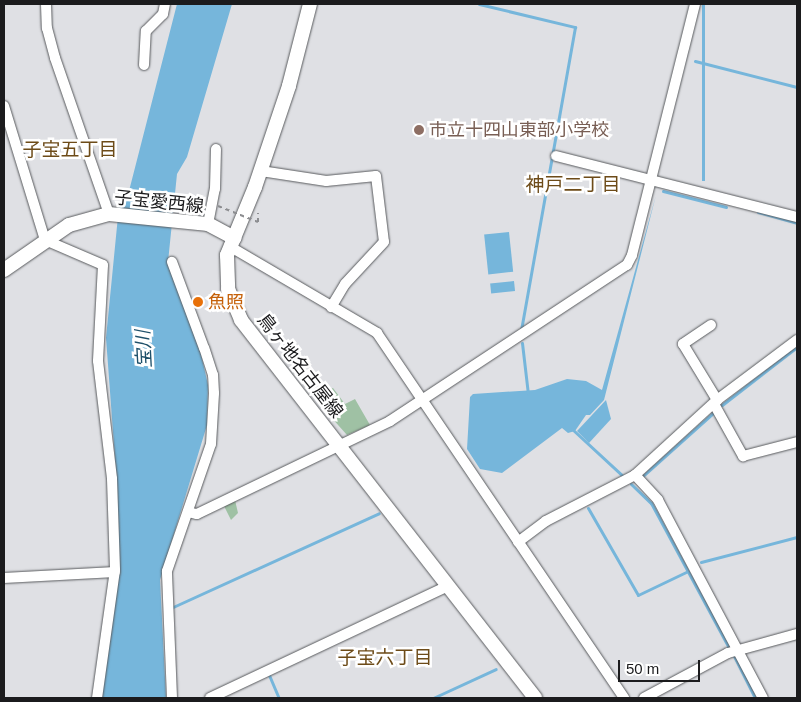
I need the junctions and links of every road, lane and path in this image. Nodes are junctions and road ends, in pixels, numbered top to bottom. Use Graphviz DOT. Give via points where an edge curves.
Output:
graph roads {
  1 [pos="46,4"];
  2 [pos="165,4"];
  3 [pos="310,4"];
  4 [pos="695,4"];
  5 [pos="144,65"];
  6 [pos="4,106"];
  7 [pos="216,149"];
  8 [pos="556,156"];
  9 [pos="261,171"];
  10 [pos="650,178"];
  11 [pos="218,206"];
  12 [pos="111,214"];
  13 [pos="797,217"];
  14 [pos="258,222"];
  15 [pos="208,224"];
  16 [pos="45,240"];
  17 [pos="232,242"];
  18 [pos="172,262"];
  19 [pos="5,266"];
  20 [pos="331,307"];
  21 [pos="711,325"];
  22 [pos="797,340"];
  23 [pos="424,399"];
  24 [pos="716,402"];
  25 [pos="797,442"];
  26 [pos="339,447"];
  27 [pos="635,475"];
  28 [pos="188,512"];
  29 [pos="518,542"];
  30 [pos="115,572"];
  31 [pos="4,578"];
  32 [pos="448,586"];
  33 [pos="797,634"];
  34 [pos="737,650"];
  35 [pos="97,698"];
  36 [pos="172,698"];
  37 [pos="210,698"];
  38 [pos="535,698"];
  39 [pos="624,698"];
  40 [pos="644,698"];
  41 [pos="763,698"];
  1 -- 12 [label="street" via="47,28 53,50"];
  2 -- 5 [label="street" via="163,14 146,31"];
  3 -- 9 [label="main road, 鳥ヶ地名古屋線" via="289,86"];
  4 -- 10 [label="street"];
  6 -- 16 [label="street"];
  7 -- 15 [label="street"];
  8 -- 10 [label="street"];
  9 -- 17 [label="main road, 鳥ヶ地名古屋線"];
  9 -- 20 [label="street" via="326,181 376,176 384,242 346,284"];
  10 -- 13 [label="street"];
  10 -- 23 [label="street" via="627,265"];
  11 -- 14 [label="path, bridge"];
  12 -- 15 [label="main road, 子宝愛西線"];
  12 -- 16 [label="main road, 子宝愛西線" via="77,222"];
  15 -- 17 [label="main road, 子宝愛西線"];
  16 -- 19 [label="main road, 子宝愛西線"];
  16 -- 30 [label="street" via="103,265 98,361 112,479"];
  17 -- 20 [label="street"];
  17 -- 26 [label="main road, 鳥ヶ地名古屋線" via="225,276 241,320"];
  18 -- 28 [label="street" via="213,375 211,444"];
  20 -- 23 [label="street" via="377,333"];
  21 -- 24 [label="street" via="683,344"];
  22 -- 24 [label="street"];
  23 -- 26 [label="street"];
  23 -- 29 [label="street"];
  24 -- 25 [label="street" via="743,456"];
  24 -- 27 [label="street"];
  26 -- 28 [label="street" via="197,514"];
  26 -- 32 [label="main road, 鳥ヶ地名古屋線"];
  27 -- 29 [label="street" via="546,521"];
  27 -- 34 [label="street" via="658,500"];
  28 -- 36 [label="street" via="170,557 166,582"];
  29 -- 39 [label="street"];
  30 -- 31 [label="street"];
  30 -- 35 [label="street"];
  32 -- 37 [label="street"];
  32 -- 38 [label="main road, 鳥ヶ地名古屋線"];
  33 -- 34 [label="street"];
  34 -- 40 [label="street"];
  34 -- 41 [label="street"];
}
